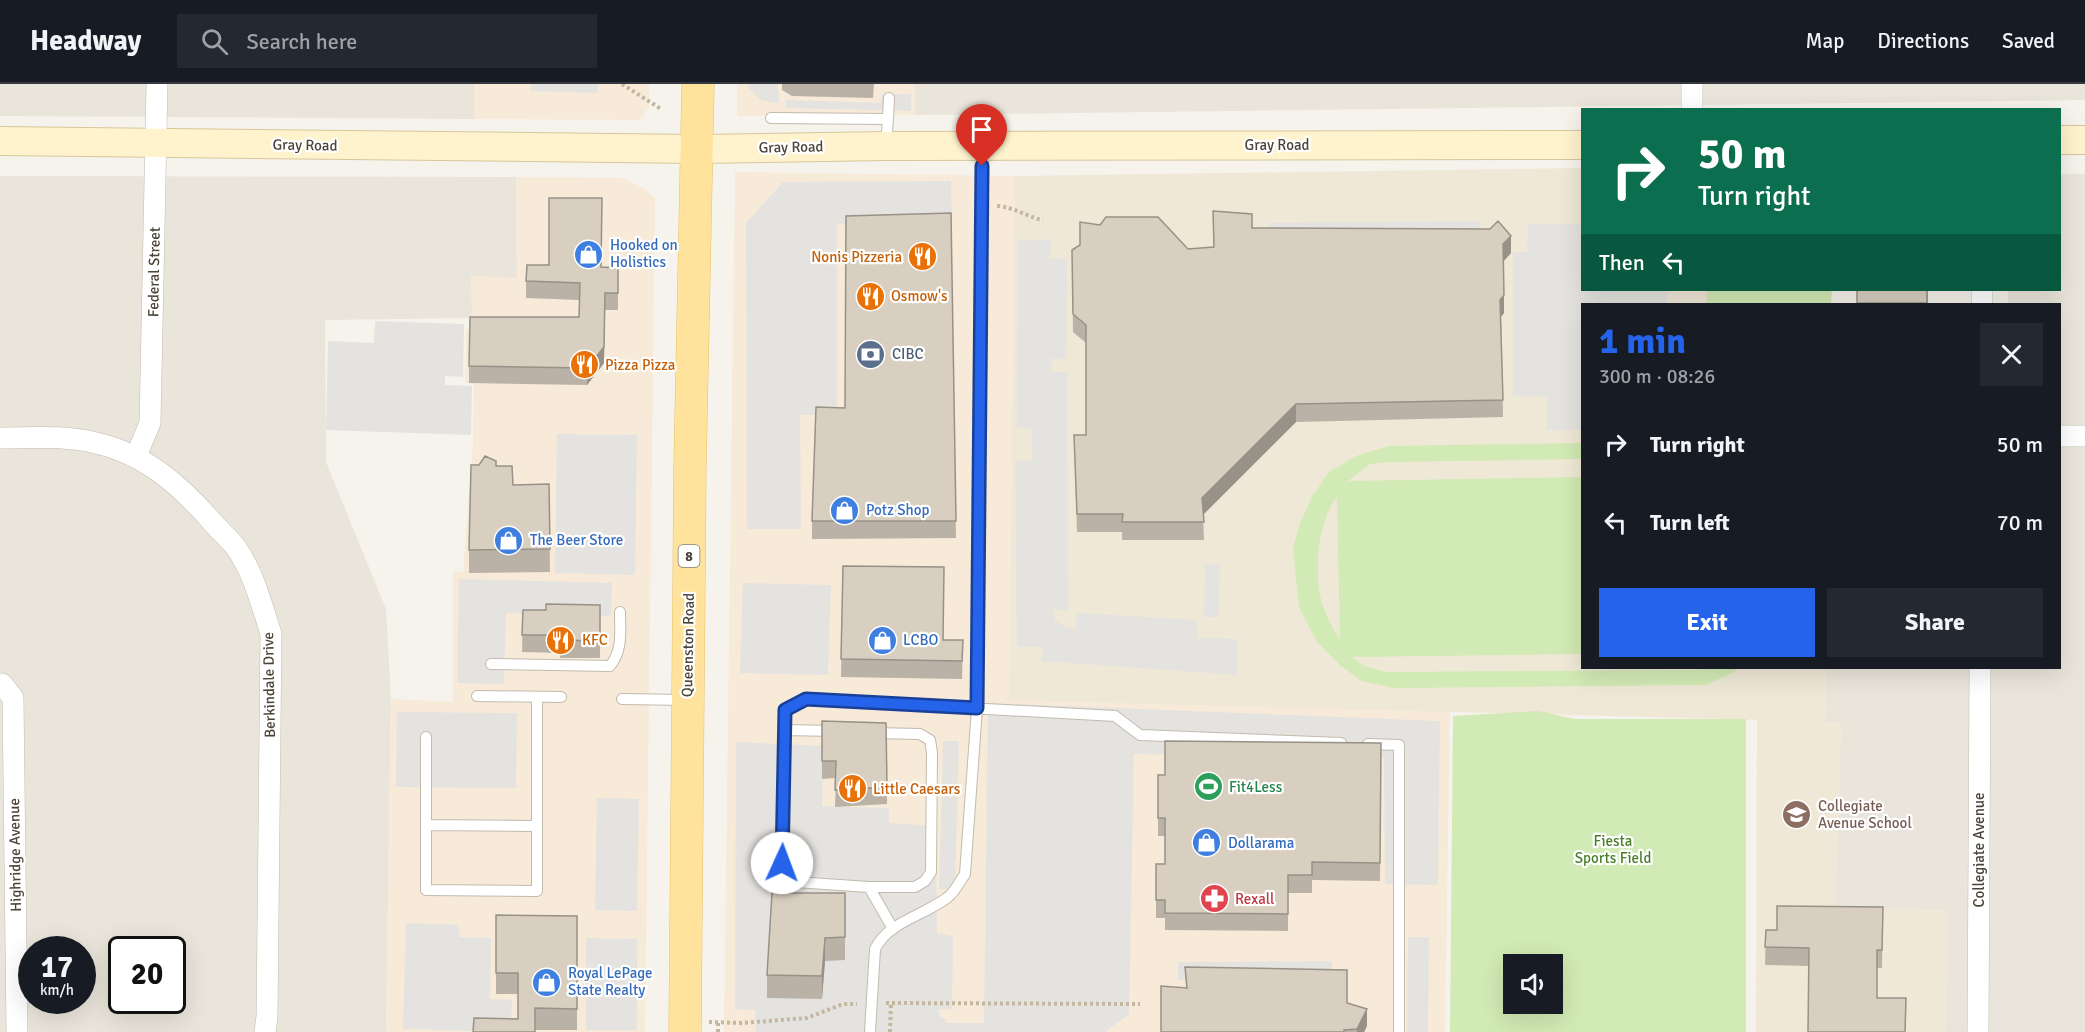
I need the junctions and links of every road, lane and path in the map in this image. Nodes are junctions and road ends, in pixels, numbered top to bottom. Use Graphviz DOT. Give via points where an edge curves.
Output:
graph roads {
  1 [pos="157,84"];
  2 [pos="622,84"];
  3 [pos="698,84"];
  4 [pos="1692,84"];
  5 [pos="889,98"];
  6 [pos="1692,108"];
  7 [pos="661,109"];
  8 [pos="771,118"];
  9 [pos="887,133"];
  10 [pos="2061,140"];
  11 [pos="2085,140"];
  12 [pos="0,141"];
  13 [pos="157,143"];
  14 [pos="1581,145"];
  15 [pos="983,146"];
  16 [pos="697,149"];
  17 [pos="981,206"];
  18 [pos="1043,220"];
  19 [pos="2061,436"];
  20 [pos="2085,436"];
  21 [pos="0,438"];
  22 [pos="136,456"];
  23 [pos="620,612"];
  24 [pos="490,664"];
  25 [pos="1980,669"];
  26 [pos="0,684"];
  27 [pos="477,696"];
  28 [pos="537,697"];
  29 [pos="561,697"];
  30 [pos="622,699"];
  31 [pos="688,700"];
  32 [pos="977,708"];
  33 [pos="785,730"];
  34 [pos="852,732"];
  35 [pos="864,732"];
  36 [pos="426,737"];
  37 [pos="426,825"];
  38 [pos="537,826"];
  39 [pos="869,887"];
  40 [pos="892,928"];
  41 [pos="872,1004"];
  42 [pos="891,1004"];
  43 [pos="1140,1004"];
  44 [pos="718,1022"];
  45 [pos="685,1026"];
  46 [pos="17,1032"];
  47 [pos="265,1032"];
  48 [pos="718,1032"];
  49 [pos="870,1032"];
  50 [pos="890,1032"];
  51 [pos="1399,1032"];
  52 [pos="1978,1032"];
  1 -- 13 [label="street, Federal Street"];
  2 -- 7 [label="path"];
  3 -- 16 [label="main road, 8"];
  4 -- 6 [label="street"];
  5 -- 9 [label="lane"];
  8 -- 9 [label="lane"];
  9 -- 15 [label="main road, Gray Road"];
  9 -- 16 [label="main road, Gray Road"];
  10 -- 11 [label="main road"];
  12 -- 13 [label="main road, Gray Road"];
  13 -- 16 [label="main road, Gray Road"];
  13 -- 22 [label="street, Federal Street" via="150,423"];
  14 -- 15 [label="main road, Gray Road"];
  15 -- 17 [label="lane"];
  16 -- 31 [label="main road, Queenston Road / 8"];
  17 -- 18 [label="path" via="1010,206"];
  17 -- 32 [label="lane"];
  19 -- 20 [label="street"];
  21 -- 22 [label="street, Berkindale Drive" via="66,438 98,443"];
  22 -- 47 [label="street, Berkindale Drive" via="186,494 237,549 257,589 271,634"];
  23 -- 24 [label="lane" via="620,646 610,666"];
  25 -- 52 [label="street, Collegiate Avenue"];
  26 -- 46 [label="street, Highridge Avenue" via="13,698"];
  27 -- 28 [label="lane"];
  28 -- 29 [label="lane"];
  28 -- 38 [label="lane"];
  30 -- 31 [label="lane"];
  31 -- 45 [label="main road, Queenston Road / 8"];
  32 -- 33 [label="lane" via="806,699 785,710"];
  32 -- 40 [label="lane" via="965,874 950,896"];
  32 -- 51 [label="lane" via="1115,716 1140,735 1399,745"];
  33 -- 34 [label="lane"];
  33 -- 39 [label="lane" via="781,881"];
  35 -- 39 [label="lane" via="920,734 930,740 932,753 931,872 915,887"];
  36 -- 37 [label="lane"];
  37 -- 38 [label="lane"];
  37 -- 38 [label="lane" via="426,890 537,891"];
  39 -- 40 [label="lane"];
  40 -- 41 [label="lane" via="875,950"];
  41 -- 42 [label="path"];
  41 -- 44 [label="path" via="843,1004 807,1018"];
  41 -- 49 [label="lane"];
  42 -- 43 [label="path"];
  42 -- 50 [label="path"];
  44 -- 45 [label="path"];
  44 -- 48 [label="path"];
}
